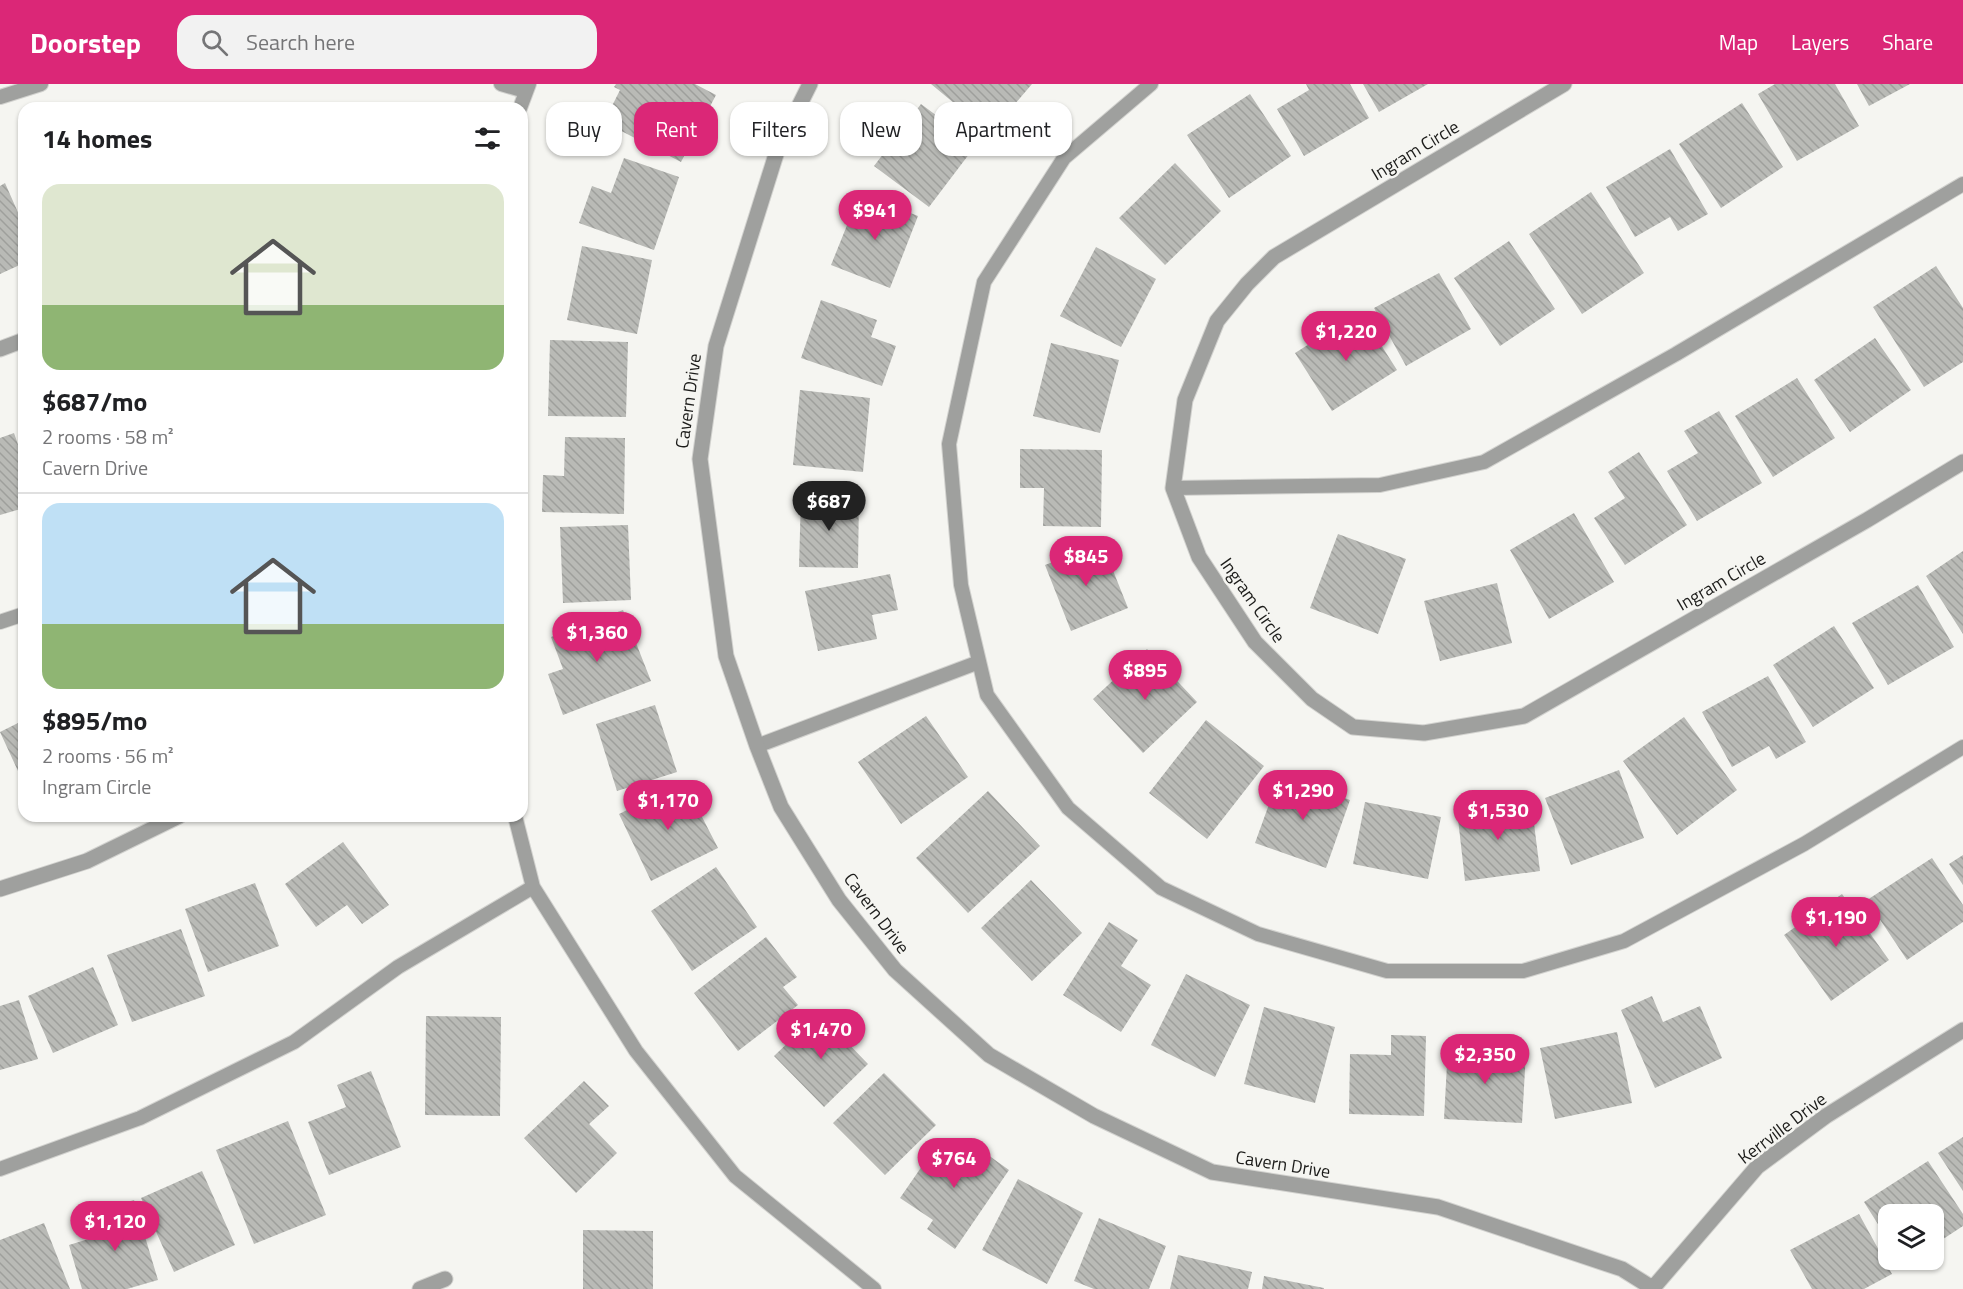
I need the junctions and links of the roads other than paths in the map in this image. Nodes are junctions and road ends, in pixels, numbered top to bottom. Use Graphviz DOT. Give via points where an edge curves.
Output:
graph roads {
  1 [pos="41,84"];
  2 [pos="501,84"];
  3 [pos="810,84"];
  4 [pos="1151,84"];
  5 [pos="1564,84"];
  6 [pos="527,87"];
  7 [pos="0,98"];
  8 [pos="522,102"];
  9 [pos="1963,184"];
  10 [pos="18,342"];
  11 [pos="0,349"];
  12 [pos="1963,462"];
  13 [pos="1173,488"];
  14 [pos="18,616"];
  15 [pos="0,622"];
  16 [pos="979,662"];
  17 [pos="757,746"];
  18 [pos="1963,747"];
  19 [pos="167,822"];
  20 [pos="517,822"];
  21 [pos="534,887"];
  22 [pos="0,889"];
  23 [pos="1963,1030"];
  24 [pos="0,1169"];
  25 [pos="445,1279"];
  26 [pos="420,1289"];
  27 [pos="874,1289"];
  28 [pos="1653,1289"];
  1 -- 7 [label="lane"];
  2 -- 6 [label="lane"];
  3 -- 17 [label="street, Cavern Drive" via="778,148 716,346 700,459 726,656"];
  4 -- 16 [label="lane" via="1064,158 984,282 949,444 961,585"];
  5 -- 13 [label="street, Ingram Circle" via="1274,257 1247,284 1217,321 1185,400"];
  6 -- 8 [label="lane"];
  9 -- 13 [label="lane" via="1484,462 1380,485"];
  10 -- 11 [label="street"];
  12 -- 13 [label="street, Ingram Circle" via="1524,716 1424,733 1353,727 1312,699 1249,633 1199,557"];
  14 -- 15 [label="lane"];
  16 -- 17 [label="lane"];
  16 -- 18 [label="lane" via="987,695 1068,808 1161,888 1258,934 1387,970 1522,972 1624,941 1804,844"];
  17 -- 28 [label="street, Cavern Drive" via="781,807 839,900 896,970 989,1055 1094,1116 1212,1172 1438,1207 1622,1269"];
  19 -- 22 [label="street" via="87,861"];
  20 -- 21 [label="lane"];
  21 -- 24 [label="lane" via="398,967 294,1042 140,1118"];
  21 -- 27 [label="lane" via="636,1051 735,1176"];
  23 -- 28 [label="street, Kerrville Drive" via="1826,1116 1757,1167"];
  25 -- 26 [label="street"];
}
